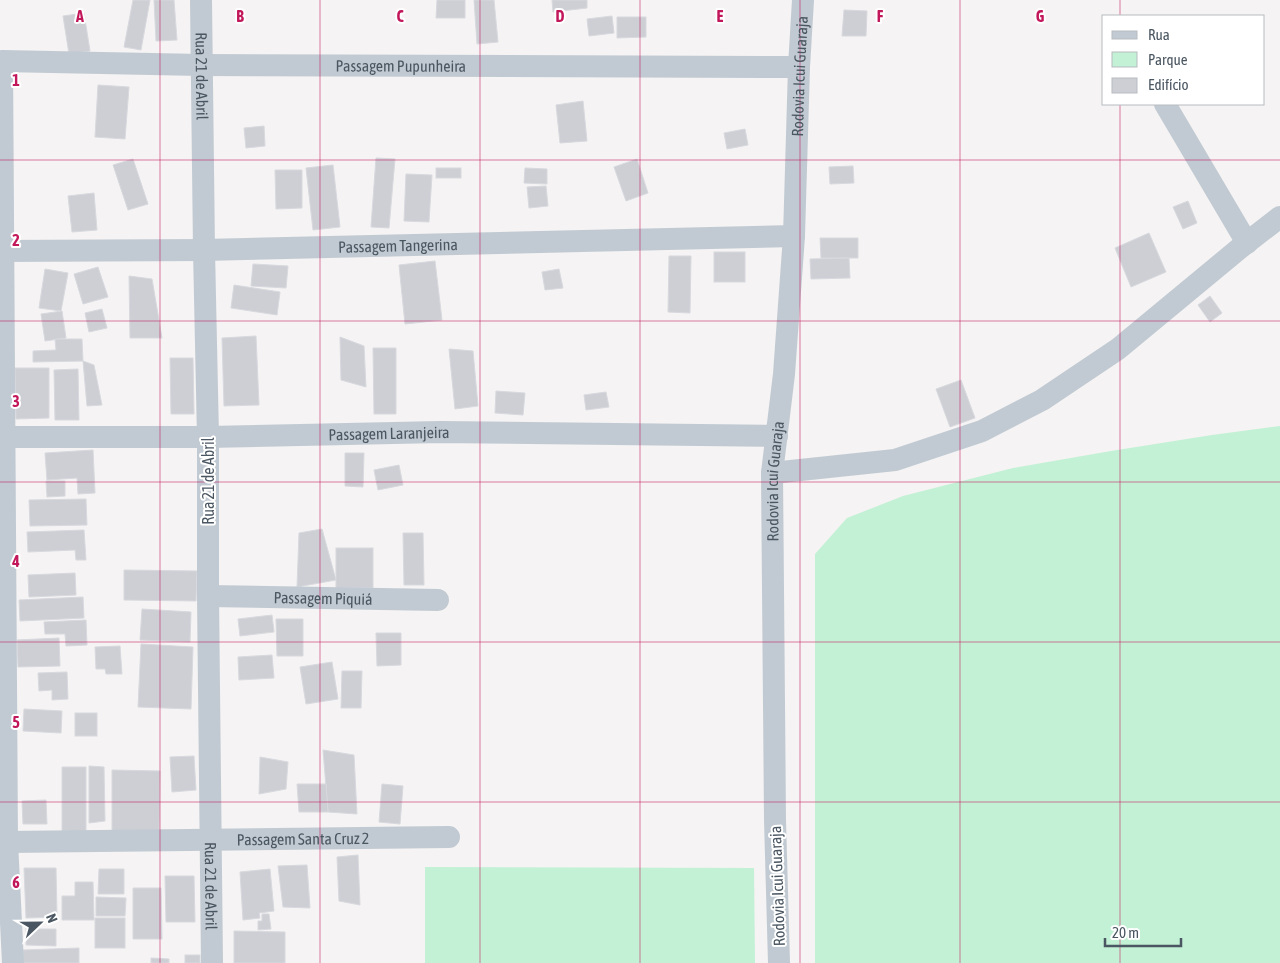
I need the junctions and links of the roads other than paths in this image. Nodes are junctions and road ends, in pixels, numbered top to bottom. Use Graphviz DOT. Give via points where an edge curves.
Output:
graph roads {
  1 [pos="201,0"];
  2 [pos="803,0"];
  3 [pos="201,65"];
  4 [pos="799,67"];
  5 [pos="1166,105"];
  6 [pos="1280,217"];
  7 [pos="794,236"];
  8 [pos="1247,243"];
  9 [pos="204,250"];
  10 [pos="2,251"];
  11 [pos="776,436"];
  12 [pos="2,437"];
  13 [pos="208,437"];
  14 [pos="772,473"];
  15 [pos="208,596"];
  16 [pos="438,600"];
  17 [pos="449,837"];
  18 [pos="211,839"];
  19 [pos="7,842"];
  20 [pos="12,963"];
  21 [pos="212,963"];
  22 [pos="779,963"];
  1 -- 3 [label="street, Rua 21 de Abril"];
  2 -- 4 [label="street, Rodovia Icui Guaraja"];
  3 -- 4 [label="street, Passagem Pupunheira"];
  3 -- 9 [label="street, Rua 21 de Abril"];
  3 -- 10 [label="street, Passagem Pupunheira" via="2,61"];
  4 -- 7 [label="street, Rodovia Icui Guaraja"];
  5 -- 8 [label="street"];
  6 -- 8 [label="street"];
  7 -- 9 [label="street, Passagem Tangerina"];
  7 -- 11 [label="street, Rodovia Icui Guaraja"];
  8 -- 14 [label="street" via="1118,349 1042,400 982,431 895,460"];
  9 -- 10 [label="street, Passagem Tangerina"];
  9 -- 13 [label="street, Rua 21 de Abril"];
  10 -- 12 [label="street"];
  11 -- 13 [label="street, Passagem Laranjeira" via="440,432"];
  11 -- 14 [label="street, Rodovia Icui Guaraja"];
  12 -- 13 [label="street, Passagem Laranjeira"];
  12 -- 19 [label="street"];
  13 -- 15 [label="street, Rua 21 de Abril"];
  14 -- 22 [label="street, Rodovia Icui Guaraja"];
  15 -- 16 [label="street, Passagem Piquiá"];
  15 -- 18 [label="street, Rua 21 de Abril"];
  17 -- 18 [label="street, Passagem Santa Cruz 2"];
  18 -- 19 [label="street, Passagem Santa Cruz 2"];
  18 -- 21 [label="street, Rua 21 de Abril"];
  19 -- 20 [label="street"];
}
